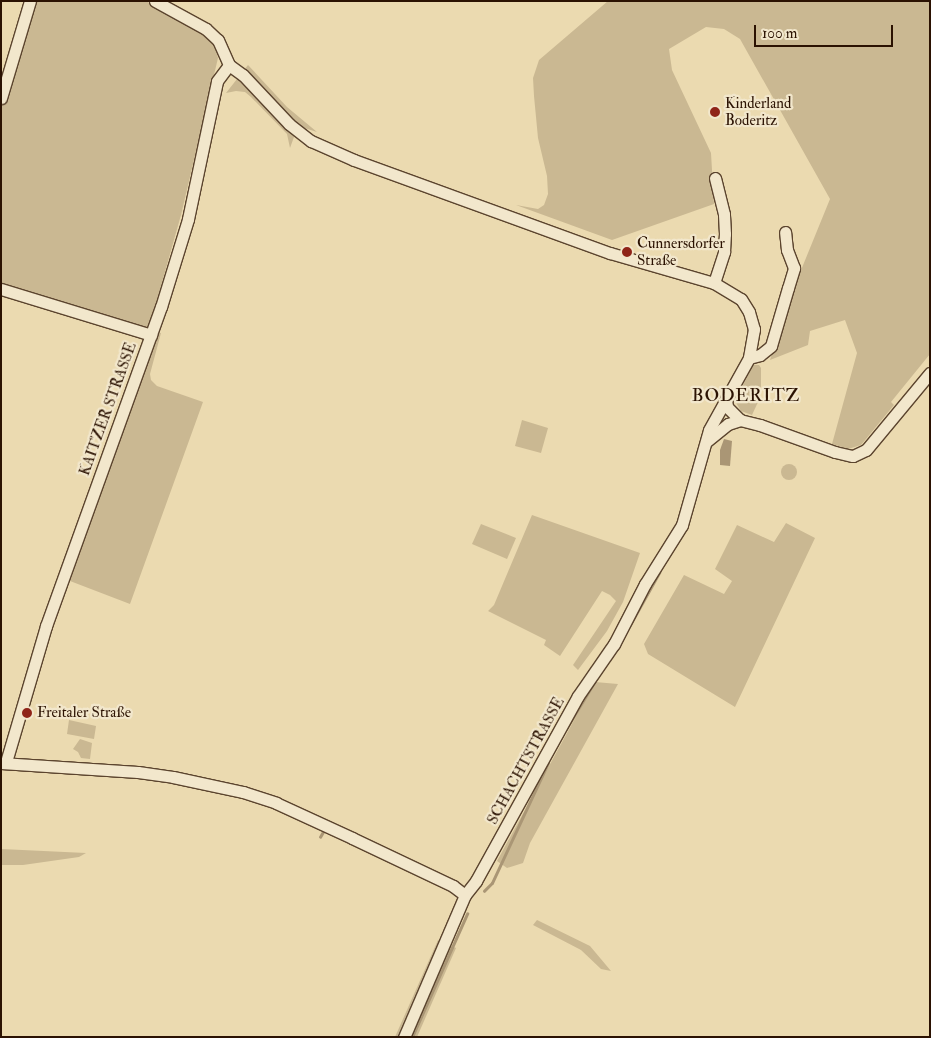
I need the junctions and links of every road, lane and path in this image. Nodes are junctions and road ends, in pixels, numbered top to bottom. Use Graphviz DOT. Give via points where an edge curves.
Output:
graph roads {
  1 [pos="30,1"];
  2 [pos="156,1"];
  3 [pos="229,64"];
  4 [pos="1,98"];
  5 [pos="715,178"];
  6 [pos="786,232"];
  7 [pos="714,283"];
  8 [pos="1,289"];
  9 [pos="151,335"];
  10 [pos="749,358"];
  11 [pos="930,373"];
  12 [pos="726,398"];
  13 [pos="740,420"];
  14 [pos="706,441"];
  15 [pos="4,762"];
  16 [pos="465,895"];
  17 [pos="404,1037"];
  1 -- 4 [label="street"];
  2 -- 3 [label="street" via="206,29 218,40"];
  3 -- 7 [label="street" via="289,124 311,141 334,152 610,253"];
  3 -- 9 [label="street, KAITZER STRASSE" via="217,81 188,219"];
  5 -- 7 [label="street" via="724,214 725,234 724,252"];
  6 -- 10 [label="street" via="787,250 794,268 771,346 760,356"];
  7 -- 10 [label="street" via="741,299 749,312 754,329"];
  8 -- 9 [label="street"];
  9 -- 15 [label="street, KAITZER STRASSE" via="46,626"];
  10 -- 12 [label="street, SCHACHTSTRASSE"];
  11 -- 13 [label="street" via="860,454 846,455 794,435"];
  12 -- 13 [label="street" via="727,407"];
  12 -- 14 [label="street, SCHACHTSTRASSE" via="713,419"];
  13 -- 14 [label="street" via="728,424"];
  14 -- 16 [label="street, SCHACHTSTRASSE" via="682,525 645,584 614,644 578,696 476,881"];
  15 -- 16 [label="street" via="138,772 243,792 276,803 352,838 453,886"];
  16 -- 17 [label="street, SCHACHTSTRASSE"];
}
